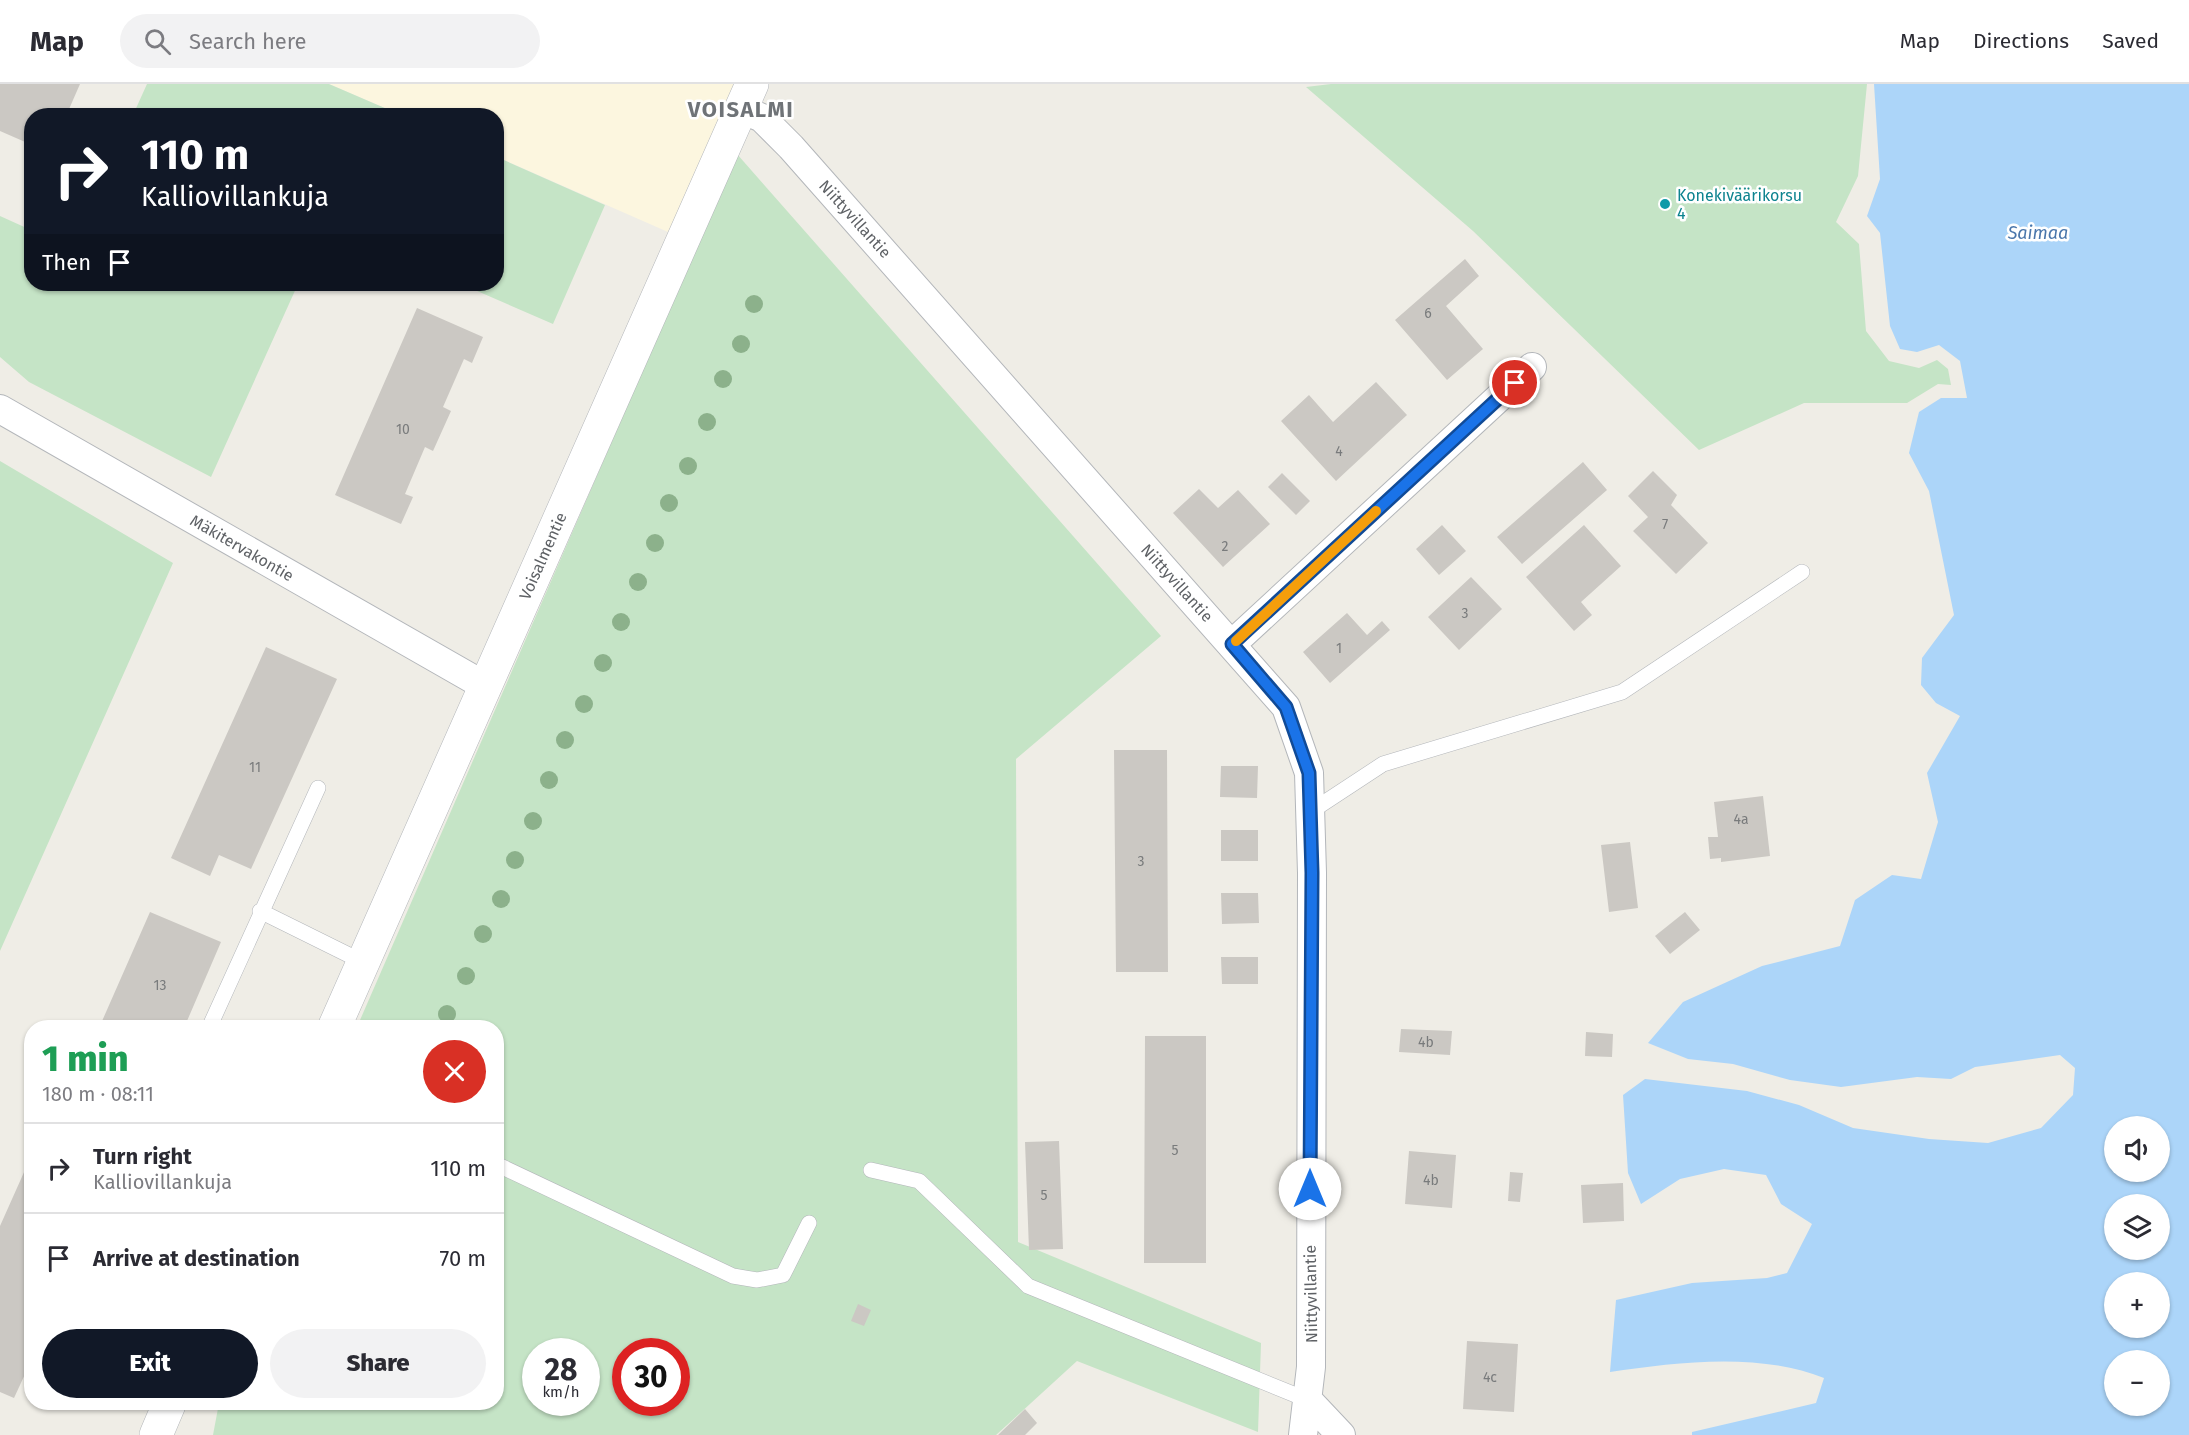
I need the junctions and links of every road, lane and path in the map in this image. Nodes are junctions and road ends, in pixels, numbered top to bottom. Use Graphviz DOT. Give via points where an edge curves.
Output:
graph roads {
  1 [pos="747,97"];
  2 [pos="1532,367"];
  3 [pos="0,409"];
  4 [pos="1802,572"];
  5 [pos="1232,644"];
  6 [pos="485,686"];
  7 [pos="318,789"];
  8 [pos="1310,812"];
  9 [pos="260,911"];
  10 [pos="363,962"];
  11 [pos="212,1020"];
  12 [pos="338,1020"];
  13 [pos="504,1168"];
  14 [pos="871,1170"];
  15 [pos="809,1223"];
  16 [pos="1308,1400"];
  17 [pos="167,1410"];
  18 [pos="156,1435"];
  19 [pos="1303,1435"];
  20 [pos="1341,1435"];
  1 -- 5 [label="street, Niittyvillantie"];
  1 -- 6 [label="street, Voisalmentie"];
  2 -- 5 [label="street"];
  3 -- 6 [label="street, Mäkitervakontie"];
  4 -- 8 [label="lane" via="1622,692 1383,764"];
  5 -- 8 [label="street, Niittyvillantie" via="1286,707 1309,773"];
  6 -- 10 [label="street, Voisalmentie"];
  7 -- 9 [label="lane"];
  8 -- 16 [label="street, Niittyvillantie"];
  9 -- 10 [label="lane"];
  9 -- 11 [label="lane"];
  10 -- 12 [label="street, Voisalmentie"];
  13 -- 15 [label="lane" via="733,1276 757,1280 783,1275"];
  14 -- 16 [label="lane" via="920,1181 1028,1286"];
  16 -- 19 [label="street, Niittyvillantie"];
  16 -- 20 [label="street"];
  17 -- 18 [label="street"];
}
